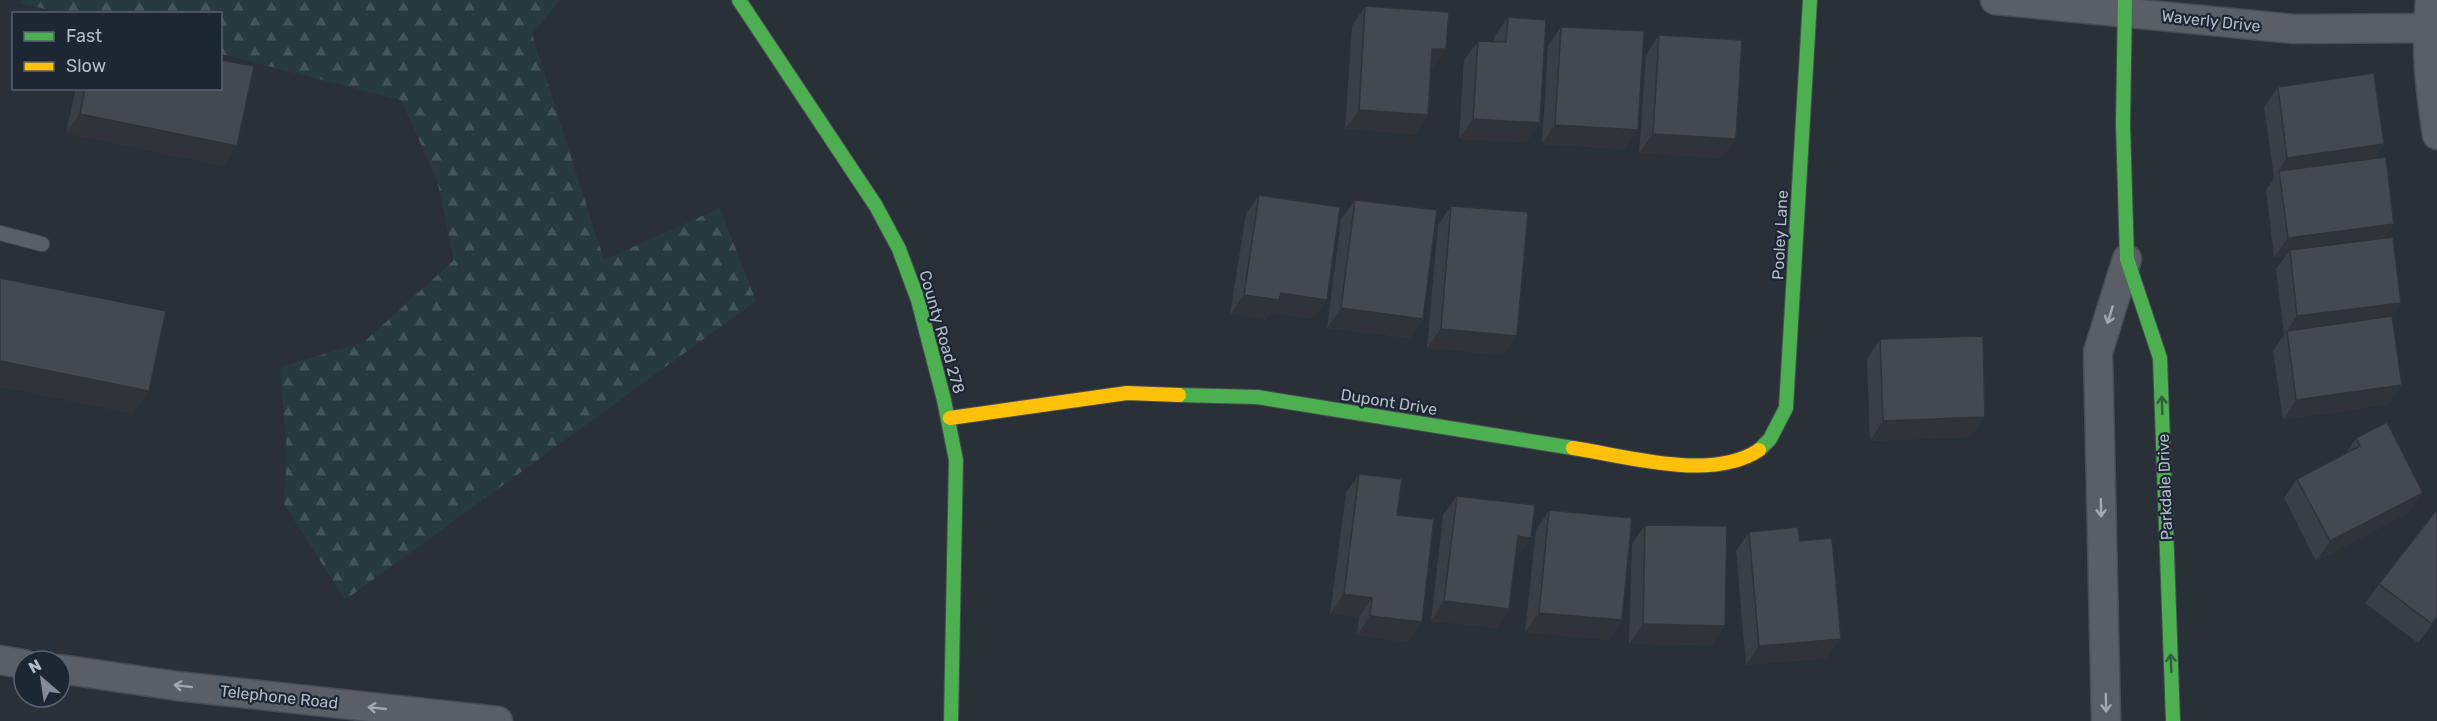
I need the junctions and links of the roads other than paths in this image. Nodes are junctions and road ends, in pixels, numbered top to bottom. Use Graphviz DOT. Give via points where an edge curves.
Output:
graph roads {
  1 [pos="739,0"];
  2 [pos="1810,0"];
  3 [pos="1995,0"];
  4 [pos="2430,0"];
  5 [pos="2125,6"];
  6 [pos="2427,28"];
  7 [pos="2437,135"];
  8 [pos="0,233"];
  9 [pos="42,244"];
  10 [pos="2127,259"];
  11 [pos="950,418"];
  12 [pos="1750,458"];
  13 [pos="72,671"];
  14 [pos="498,721"];
  15 [pos="951,721"];
  16 [pos="2106,721"];
  17 [pos="2173,721"];
  1 -- 11 [label="street, County Road 278" via="894,238 924,318"];
  2 -- 12 [label="street, Pooley Lane" via="1786,408 1779,429"];
  3 -- 5 [label="street, Waverly Drive"];
  4 -- 6 [label="street"];
  5 -- 6 [label="street, Waverly Drive" via="2294,29"];
  5 -- 10 [label="street, Parkdale Drive"];
  6 -- 7 [label="street"];
  8 -- 9 [label="lane"];
  10 -- 16 [label="street, Parkdale Drive, one-way" via="2098,352"];
  17 -- 10 [label="street, Parkdale Drive, one-way" via="2160,358"];
  11 -- 12 [label="street, Dupont Drive" via="1127,393 1208,394 1257,397 1687,466 1713,467"];
  11 -- 15 [label="street, County Road 278" via="956,460"];
  14 -- 13 [label="street, Telephone Road, one-way"];
}
